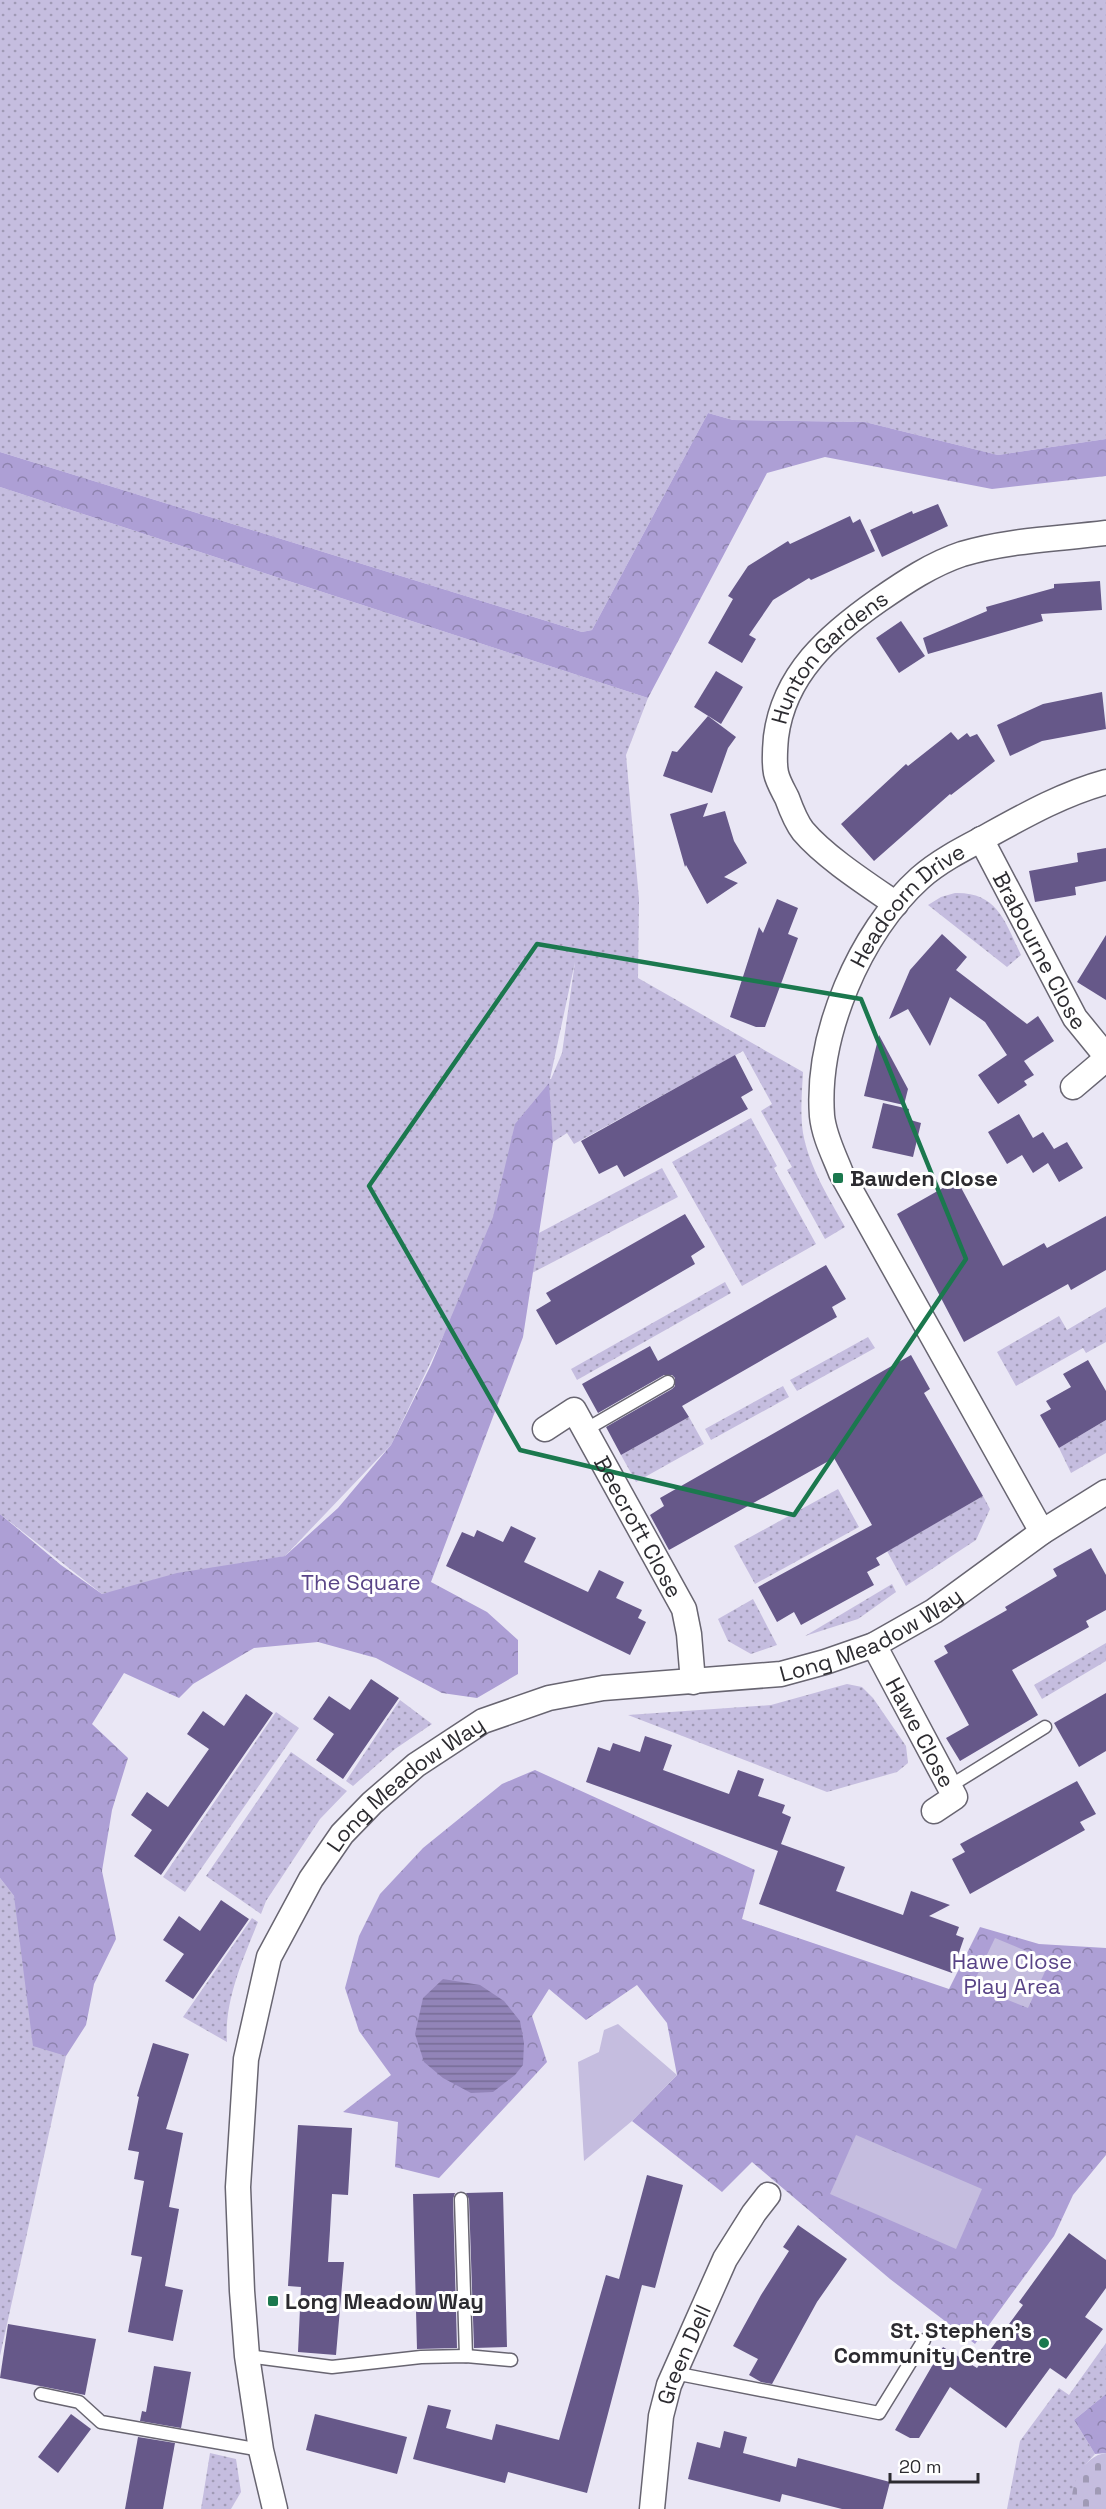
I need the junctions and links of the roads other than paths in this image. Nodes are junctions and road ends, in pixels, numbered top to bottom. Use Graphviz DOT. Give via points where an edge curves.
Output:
graph roads {
  1 [pos="1106,533"];
  2 [pos="1106,782"];
  3 [pos="981,839"];
  4 [pos="896,904"];
  5 [pos="1106,1058"];
  6 [pos="1073,1087"];
  7 [pos="668,1382"];
  8 [pos="545,1429"];
  9 [pos="585,1430"];
  10 [pos="1106,1492"];
  11 [pos="1042,1532"];
  12 [pos="874,1645"];
  13 [pos="693,1682"];
  14 [pos="1045,1727"];
  15 [pos="950,1786"];
  16 [pos="934,1811"];
  17 [pos="461,2199"];
  18 [pos="753,2203"];
  19 [pos="924,2340"];
  20 [pos="247,2356"];
  21 [pos="466,2356"];
  22 [pos="511,2360"];
  23 [pos="674,2373"];
  24 [pos="41,2394"];
  25 [pos="261,2450"];
  26 [pos="275,2509"];
  27 [pos="652,2509"];
  1 -- 4 [label="street, Hunton Gardens" via="1023,541 942,562 889,594 828,640 789,689 779,715 775,745 776,772 793,813 802,830 821,847"];
  2 -- 3 [label="street, Headcorn Drive" via="1068,794"];
  3 -- 4 [label="street, Headcorn Drive" via="921,877"];
  3 -- 5 [label="street, Brabourne Close" via="1074,1018"];
  4 -- 11 [label="street, Headcorn Drive" via="877,929 844,991 823,1077 822,1118 841,1173"];
  5 -- 6 [label="street, Brabourne Close"];
  7 -- 9 [label="lane"];
  8 -- 9 [label="street, Beecroft Close" via="574,1410"];
  9 -- 13 [label="street, Beecroft Close" via="684,1609"];
  10 -- 11 [label="street, Long Meadow Way"];
  11 -- 12 [label="street, Long Meadow Way" via="934,1611"];
  12 -- 13 [label="street, Long Meadow Way" via="782,1674"];
  12 -- 15 [label="street, Hawe Close"];
  13 -- 20 [label="street, Long Meadow Way" via="603,1688 549,1698 483,1721 416,1765 372,1803 342,1834 311,1879 269,1957 246,2059 238,2187"];
  14 -- 15 [label="lane"];
  15 -- 16 [label="street, Hawe Close" via="955,1797"];
  17 -- 21 [label="lane"];
  18 -- 23 [label="street, Green Dell"];
  19 -- 23 [label="lane" via="879,2413"];
  20 -- 21 [label="lane" via="332,2367 421,2356"];
  20 -- 25 [label="street, Long Meadow Way"];
  21 -- 22 [label="lane"];
  23 -- 27 [label="street, Green Dell" via="661,2416"];
  24 -- 25 [label="lane" via="79,2402 101,2422"];
  25 -- 26 [label="street, Long Meadow Way"];
}
